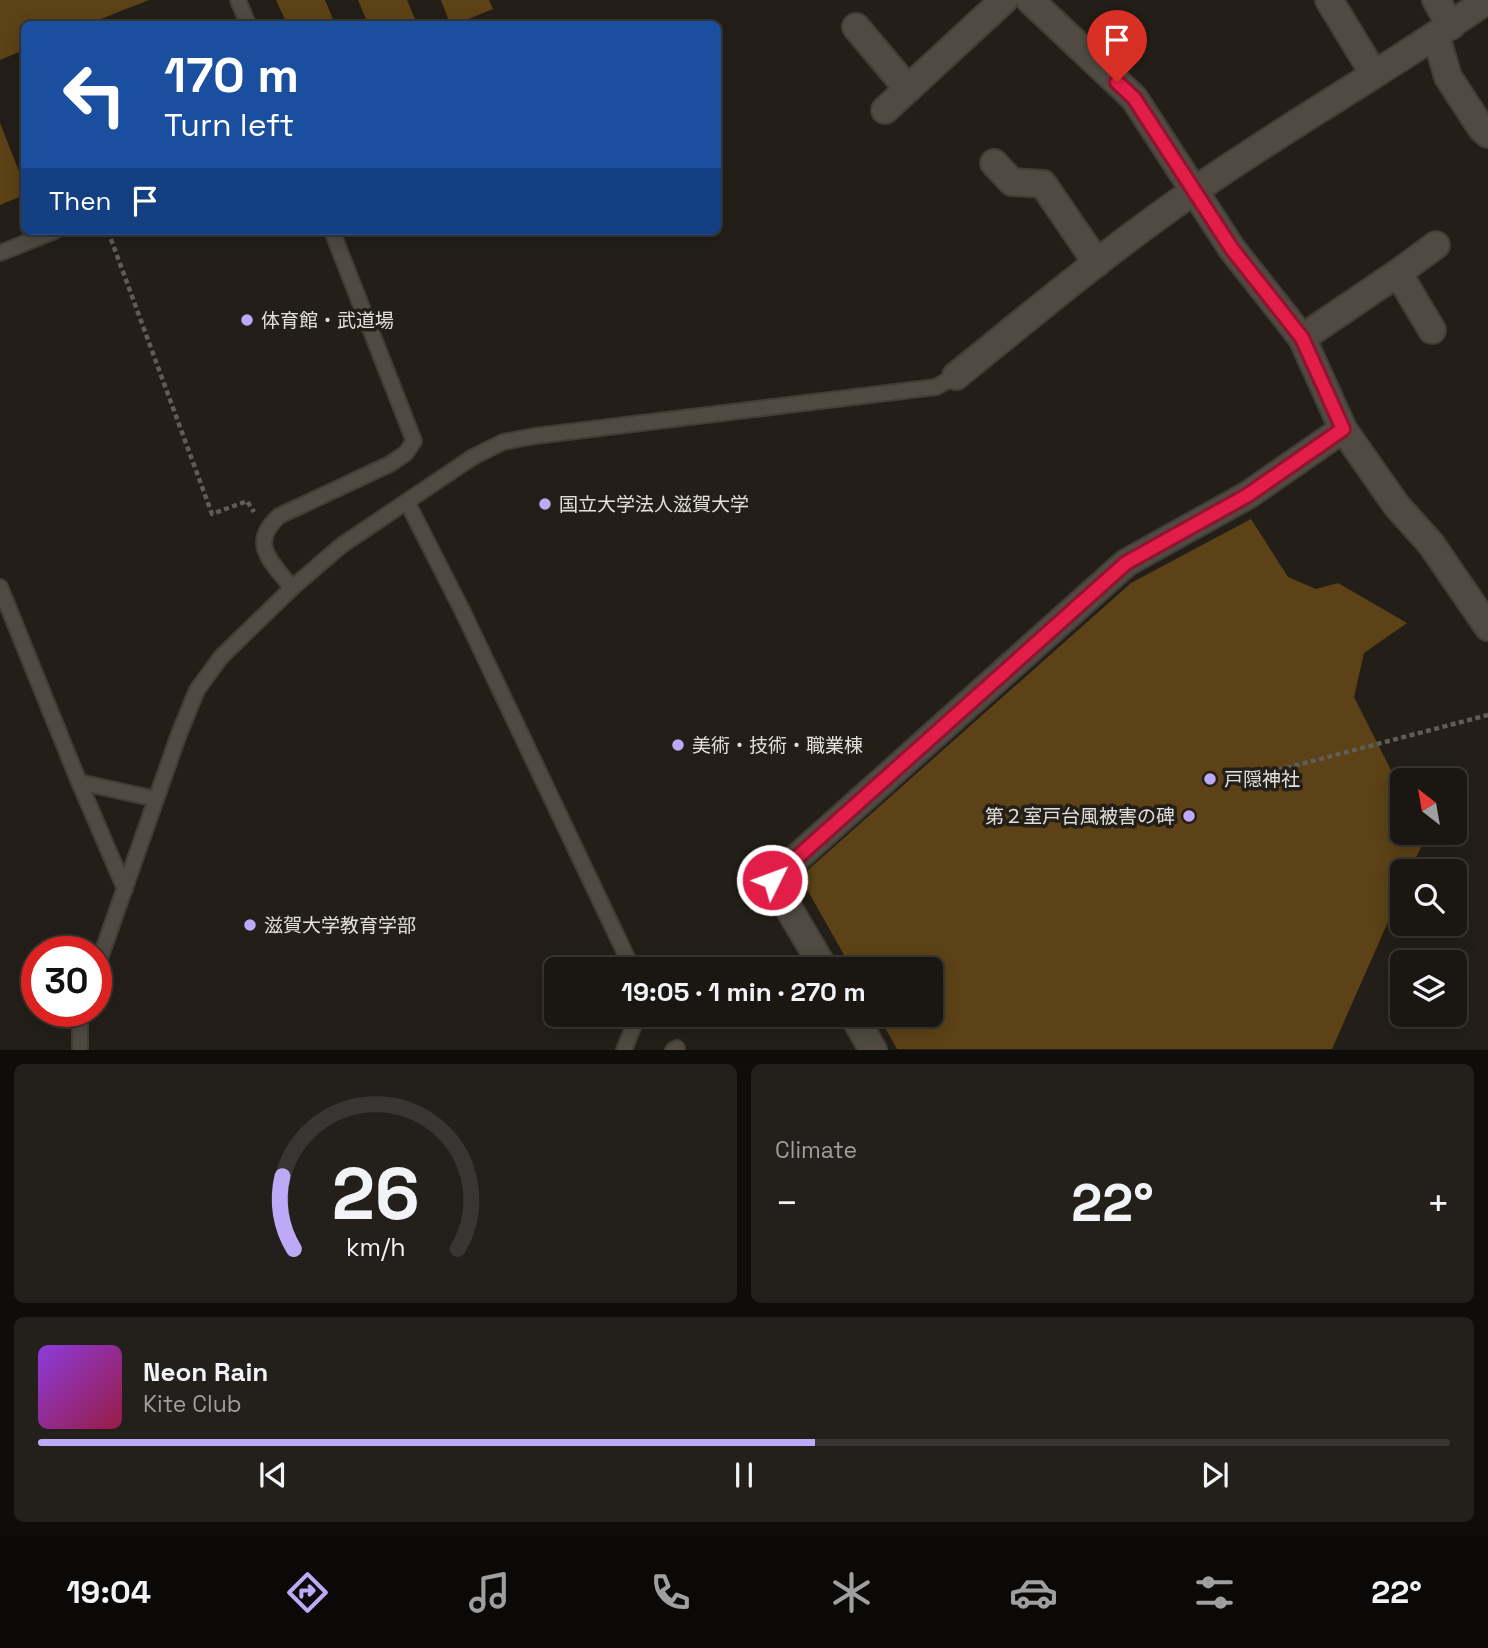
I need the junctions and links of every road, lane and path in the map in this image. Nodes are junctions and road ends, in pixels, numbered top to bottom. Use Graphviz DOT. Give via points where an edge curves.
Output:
graph roads {
  1 [pos="238,0"];
  2 [pos="1004,0"];
  3 [pos="1030,0"];
  4 [pos="1329,0"];
  5 [pos="1437,0"];
  6 [pos="1488,0"];
  7 [pos="247,21"];
  8 [pos="856,27"];
  9 [pos="1444,31"];
  10 [pos="1374,74"];
  11 [pos="908,89"];
  12 [pos="885,110"];
  13 [pos="1488,134"];
  14 [pos="994,163"];
  15 [pos="1194,191"];
  16 [pos="45,235"];
  17 [pos="109,235"];
  18 [pos="334,235"];
  19 [pos="1436,245"];
  20 [pos="0,253"];
  21 [pos="1097,262"];
  22 [pos="1398,273"];
  23 [pos="1432,330"];
  24 [pos="1302,338"];
  25 [pos="956,376"];
  26 [pos="1343,429"];
  27 [pos="407,502"];
  28 [pos="267,530"];
  29 [pos="0,587"];
  30 [pos="292,588"];
  31 [pos="1488,627"];
  32 [pos="1488,715"];
  33 [pos="1278,769"];
  34 [pos="79,782"];
  35 [pos="156,799"];
  36 [pos="125,889"];
  37 [pos="108,936"];
  38 [pos="627,957"];
  39 [pos="817,957"];
  40 [pos="80,1027"];
  41 [pos="633,1027"];
  42 [pos="860,1027"];
  43 [pos="79,1049"];
  44 [pos="624,1049"];
  45 [pos="873,1049"];
  1 -- 7 [label="lane"];
  2 -- 11 [label="street"];
  3 -- 15 [label="street" via="1134,98"];
  4 -- 10 [label="street"];
  5 -- 9 [label="street"];
  6 -- 9 [label="street"];
  8 -- 11 [label="street"];
  9 -- 10 [label="street"];
  9 -- 13 [label="street" via="1448,77"];
  10 -- 15 [label="street"];
  11 -- 12 [label="street"];
  14 -- 21 [label="street" via="1012,182 1042,184"];
  15 -- 21 [label="street"];
  15 -- 24 [label="street" via="1232,249"];
  16 -- 20 [label="lane"];
  17 -- 28 [label="path" via="212,514 247,501"];
  18 -- 28 [label="lane" via="414,441 390,464 279,516"];
  19 -- 22 [label="street"];
  21 -- 25 [label="street"];
  22 -- 23 [label="street"];
  22 -- 24 [label="street"];
  24 -- 26 [label="street"];
  25 -- 27 [label="lane" via="936,387 503,442"];
  26 -- 31 [label="street"];
  26 -- 39 [label="street" via="1248,495 1126,563 772,880"];
  27 -- 30 [label="lane" via="342,545"];
  27 -- 38 [label="lane"];
  28 -- 30 [label="lane" via="264,549"];
  29 -- 34 [label="lane"];
  30 -- 35 [label="lane" via="221,657 197,690"];
  32 -- 33 [label="path"];
  34 -- 35 [label="lane"];
  34 -- 36 [label="lane"];
  35 -- 36 [label="lane"];
  36 -- 37 [label="lane"];
  40 -- 43 [label="lane"];
  41 -- 44 [label="lane"];
  42 -- 45 [label="street"];
}
